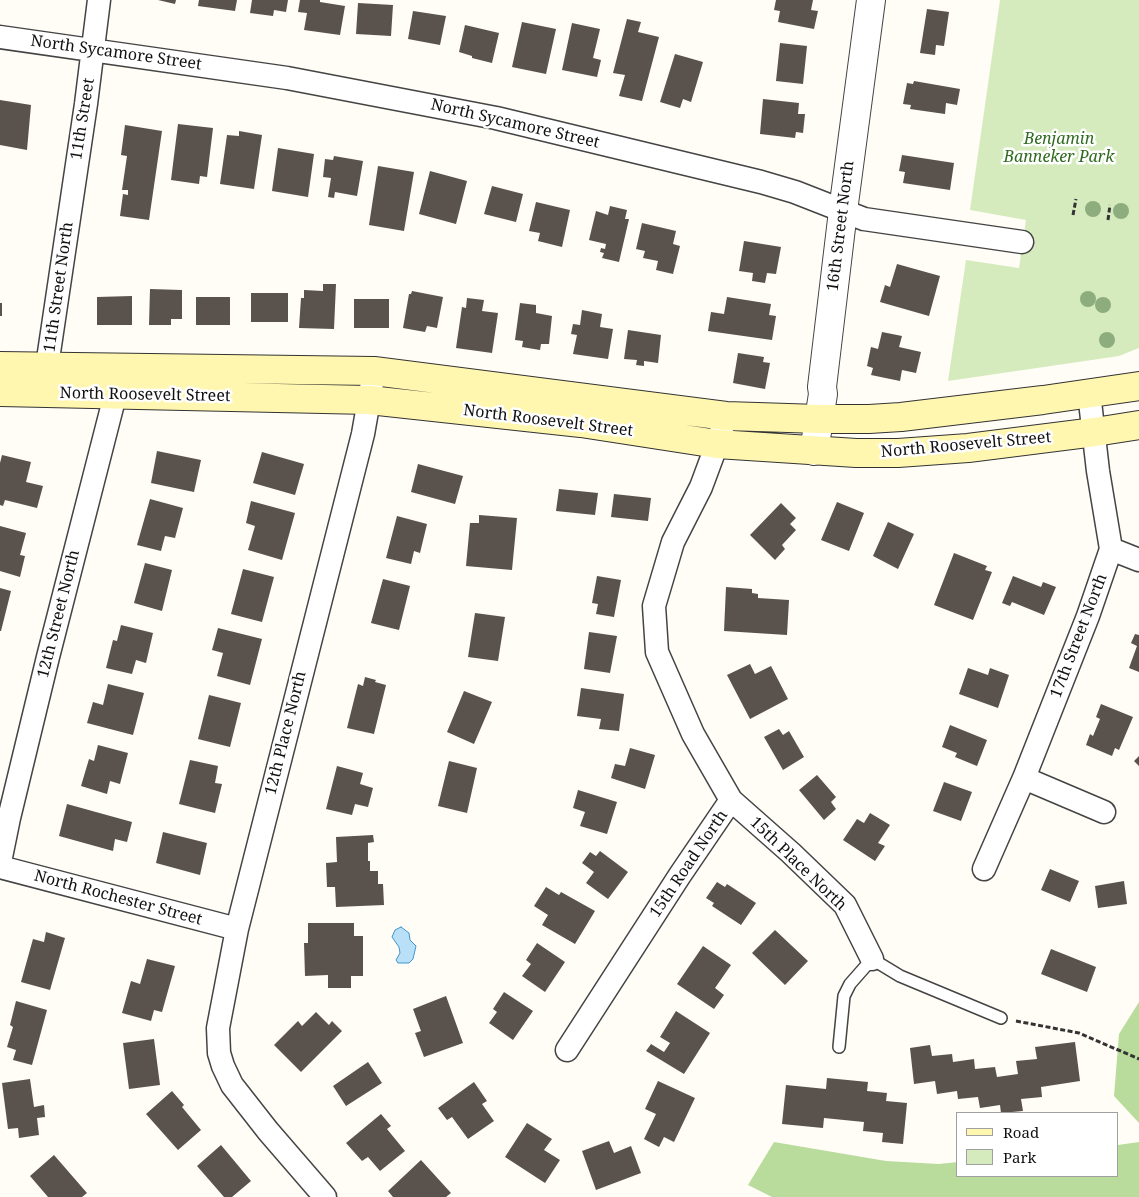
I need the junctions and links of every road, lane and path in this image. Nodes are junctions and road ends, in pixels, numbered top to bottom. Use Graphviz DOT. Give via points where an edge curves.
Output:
graph roads {
  1 [pos="99,0"];
  2 [pos="871,0"];
  3 [pos="0,37"];
  4 [pos="93,51"];
  5 [pos="1076,199"];
  6 [pos="1110,205"];
  7 [pos="70,207"];
  8 [pos="843,211"];
  9 [pos="1073,215"];
  10 [pos="1108,220"];
  11 [pos="1022,242"];
  12 [pos="0,366"];
  13 [pos="47,366"];
  14 [pos="122,367"];
  15 [pos="374,371"];
  16 [pos="1139,386"];
  17 [pos="0,392"];
  18 [pos="39,392"];
  19 [pos="1089,393"];
  20 [pos="115,396"];
  21 [pos="369,400"];
  22 [pos="726,416"];
  23 [pos="819,419"];
  24 [pos="1139,425"];
  25 [pos="1095,432"];
  26 [pos="717,444"];
  27 [pos="814,451"];
  28 [pos="1111,549"];
  29 [pos="1139,560"];
  30 [pos="1024,778"];
  31 [pos="731,800"];
  32 [pos="1104,812"];
  33 [pos="0,862"];
  34 [pos="0,867"];
  35 [pos="984,869"];
  36 [pos="237,929"];
  37 [pos="872,958"];
  38 [pos="1001,1018"];
  39 [pos="839,1047"];
  40 [pos="567,1050"];
  41 [pos="1139,1059"];
  42 [pos="325,1197"];
  1 -- 4 [label="street, 11th Street"];
  2 -- 8 [label="street, 16th Street North"];
  3 -- 4 [label="street, North Sycamore Street"];
  4 -- 7 [label="street, 11th Street"];
  4 -- 8 [label="street, North Sycamore Street" via="287,78 496,118 761,182"];
  5 -- 9 [label="path"];
  6 -- 10 [label="path"];
  7 -- 13 [label="street, 11th Street North"];
  8 -- 11 [label="street, North Sycamore Street" via="877,221"];
  8 -- 23 [label="street, 16th Street North"];
  12 -- 13 [label="main road, North Roosevelt Street"];
  13 -- 14 [label="main road, North Roosevelt Street"];
  13 -- 18 [label="street"];
  14 -- 15 [label="main road, North Roosevelt Street"];
  14 -- 20 [label="street, 12th Street North"];
  15 -- 21 [label="street, 12th Place North"];
  15 -- 22 [label="main road, North Roosevelt Street"];
  16 -- 19 [label="main road"];
  17 -- 18 [label="main road, North Roosevelt Street"];
  18 -- 20 [label="main road, North Roosevelt Street"];
  19 -- 23 [label="main road, North Roosevelt Street" via="901,417"];
  19 -- 25 [label="street, 17th Street North"];
  20 -- 21 [label="main road, North Roosevelt Street"];
  20 -- 33 [label="street, 12th Street North" via="48,657"];
  21 -- 26 [label="main road, North Roosevelt Street" via="581,423"];
  21 -- 36 [label="street, 12th Place North"];
  22 -- 23 [label="main road, North Roosevelt Street"];
  22 -- 26 [label="street, 15th Road North"];
  23 -- 27 [label="street, 16th Street North"];
  24 -- 25 [label="main road"];
  25 -- 27 [label="main road, North Roosevelt Street" via="933,451"];
  25 -- 28 [label="street, 17th Street North"];
  26 -- 27 [label="main road, North Roosevelt Street"];
  26 -- 31 [label="street, 15th Road North" via="673,542 654,606 657,652 692,734"];
  28 -- 29 [label="street"];
  28 -- 30 [label="street, 17th Street North"];
  30 -- 32 [label="street"];
  30 -- 35 [label="street, 17th Street North"];
  31 -- 37 [label="street, 15th Place North" via="845,905"];
  31 -- 40 [label="street, 15th Road North"];
  34 -- 36 [label="street, North Rochester Street"];
  36 -- 42 [label="street, 12th Place North" via="217,1036 222,1066 238,1094"];
  37 -- 38 [label="lane" via="900,976"];
  37 -- 39 [label="lane" via="844,996"];
  38 -- 41 [label="path" via="1079,1033"];
}
